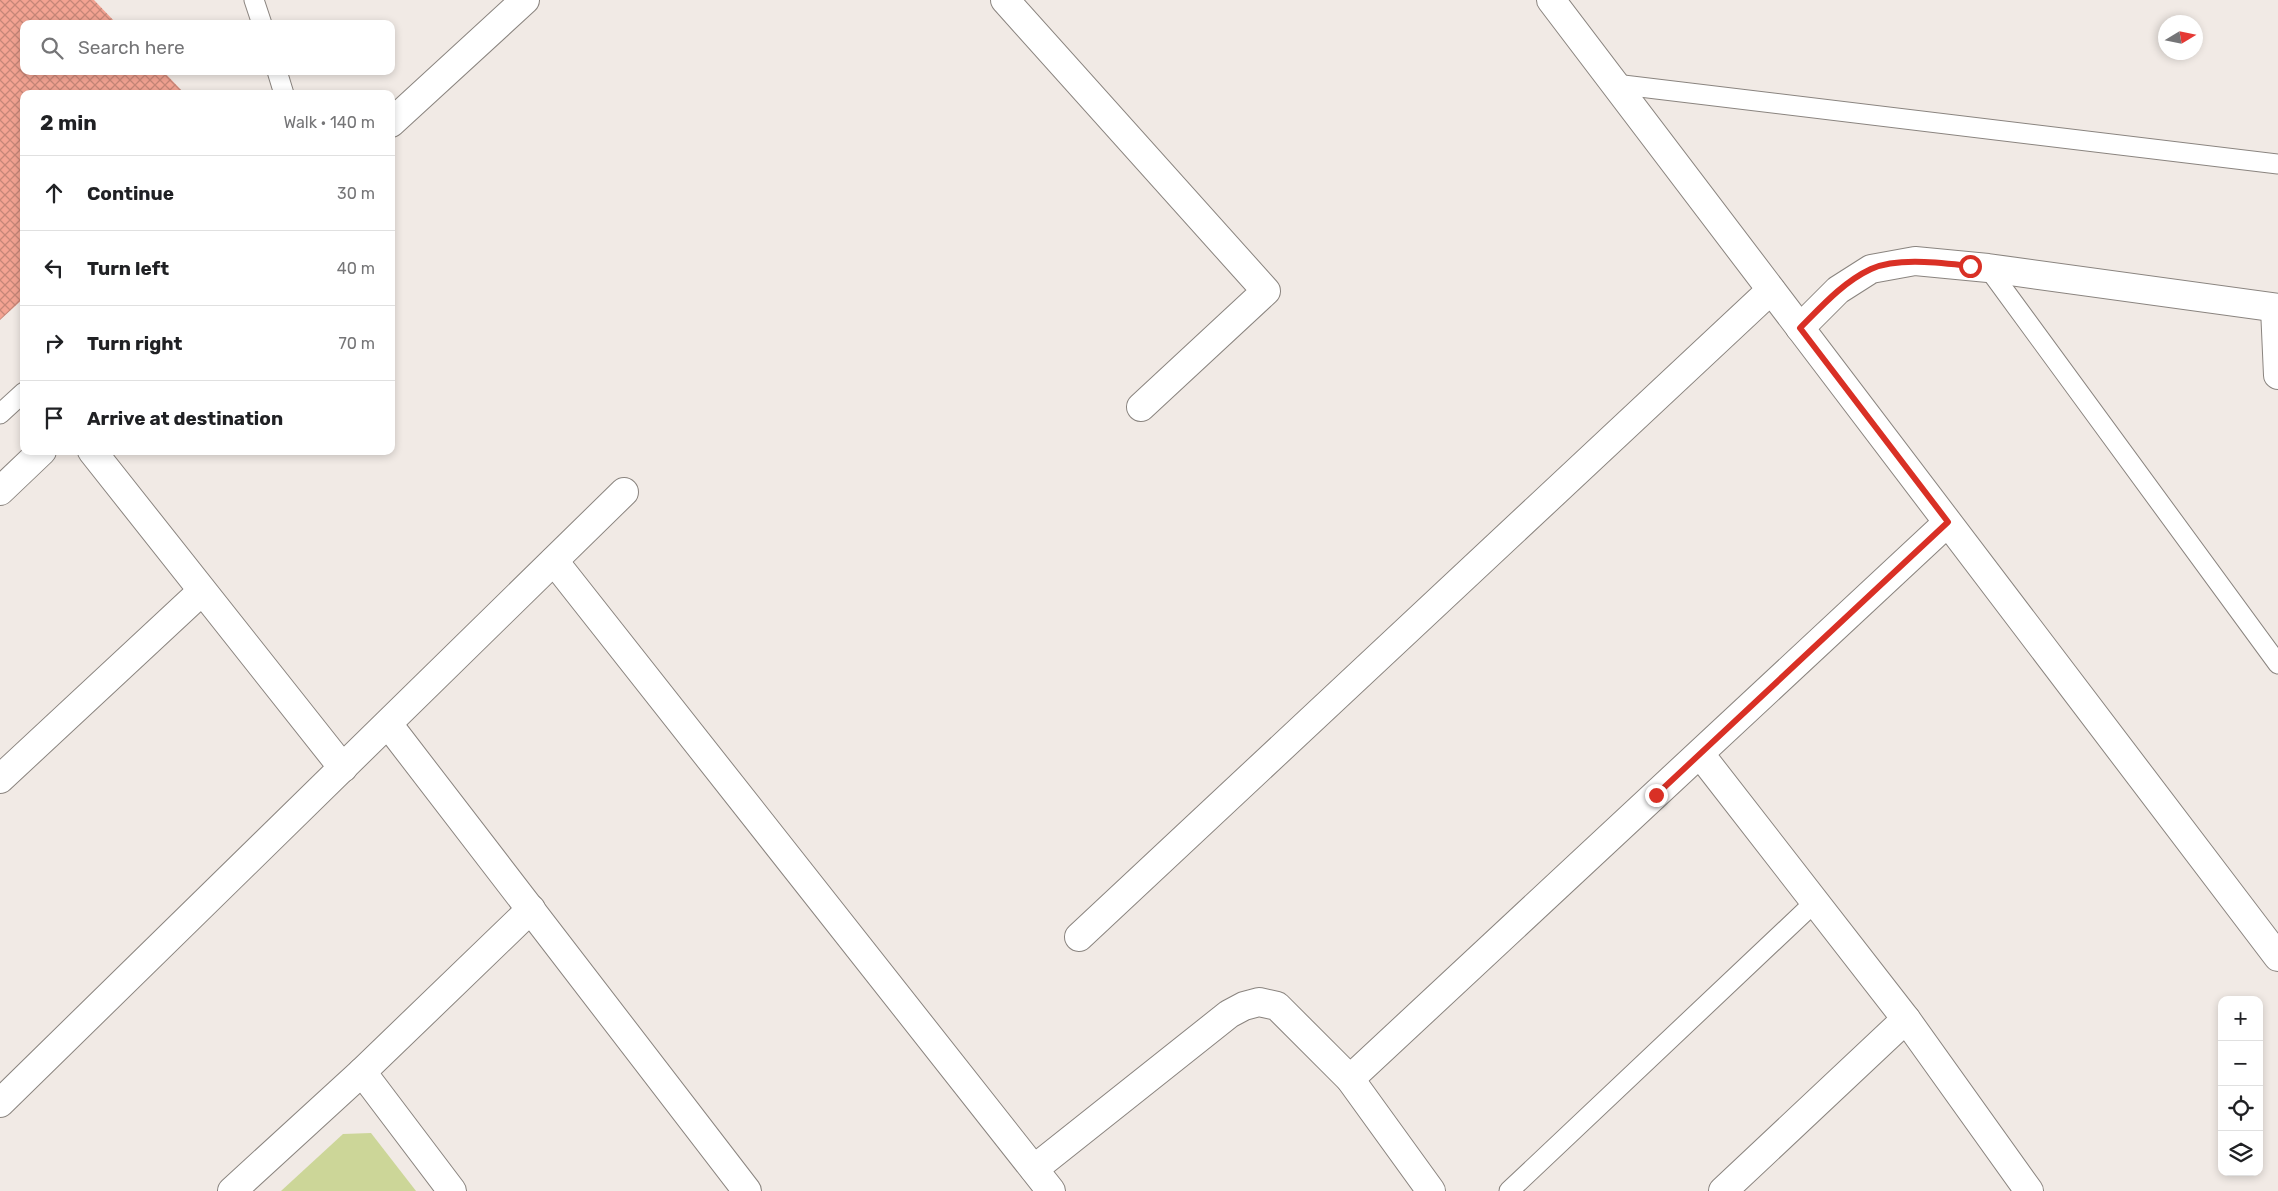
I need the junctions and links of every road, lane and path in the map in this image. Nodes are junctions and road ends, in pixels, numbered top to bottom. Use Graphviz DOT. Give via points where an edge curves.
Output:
graph roads {
  1 [pos="254,0"];
  2 [pos="525,0"];
  3 [pos="1005,0"];
  4 [pos="1551,0"];
  5 [pos="261,20"];
  6 [pos="278,75"];
  7 [pos="1615,84"];
  8 [pos="283,90"];
  9 [pos="395,119"];
  10 [pos="2278,164"];
  11 [pos="1988,268"];
  12 [pos="1771,290"];
  13 [pos="2277,308"];
  14 [pos="1800,328"];
  15 [pos="2278,375"];
  16 [pos="20,396"];
  17 [pos="1141,407"];
  18 [pos="0,414"];
  19 [pos="38,455"];
  20 [pos="95,455"];
  21 [pos="0,492"];
  22 [pos="624,492"];
  23 [pos="1948,522"];
  24 [pos="554,561"];
  25 [pos="202,590"];
  26 [pos="2278,664"];
  27 [pos="388,724"];
  28 [pos="1700,754"];
  29 [pos="343,768"];
  30 [pos="0,779"];
  31 [pos="1815,902"];
  32 [pos="531,909"];
  33 [pos="1079,936"];
  34 [pos="2278,957"];
  35 [pos="1906,1019"];
  36 [pos="362,1072"];
  37 [pos="1350,1079"];
  38 [pos="0,1103"];
  39 [pos="1034,1169"];
  40 [pos="232,1191"];
  41 [pos="452,1191"];
  42 [pos="747,1191"];
  43 [pos="1050,1191"];
  44 [pos="1431,1191"];
  45 [pos="1509,1191"];
  46 [pos="1723,1191"];
  47 [pos="2029,1191"];
  1 -- 5 [label="lane"];
  2 -- 9 [label="street"];
  3 -- 17 [label="street" via="1266,291"];
  4 -- 7 [label="street"];
  6 -- 8 [label="lane"];
  7 -- 10 [label="lane"];
  7 -- 12 [label="street"];
  11 -- 13 [label="street"];
  11 -- 14 [label="street" via="1915,261 1871,269 1838,290"];
  11 -- 26 [label="lane"];
  12 -- 14 [label="street"];
  12 -- 33 [label="street"];
  13 -- 15 [label="street"];
  14 -- 23 [label="street"];
  16 -- 18 [label="lane"];
  19 -- 21 [label="street"];
  20 -- 25 [label="street"];
  22 -- 24 [label="street"];
  23 -- 28 [label="street"];
  23 -- 34 [label="street"];
  24 -- 27 [label="street"];
  24 -- 39 [label="street"];
  25 -- 29 [label="street"];
  25 -- 30 [label="street"];
  27 -- 29 [label="street"];
  27 -- 32 [label="street"];
  28 -- 31 [label="street"];
  28 -- 37 [label="street"];
  29 -- 38 [label="street"];
  31 -- 35 [label="street"];
  31 -- 45 [label="lane"];
  32 -- 36 [label="street"];
  32 -- 42 [label="street"];
  35 -- 46 [label="street"];
  35 -- 47 [label="street"];
  36 -- 40 [label="street"];
  36 -- 41 [label="street"];
  37 -- 39 [label="street" via="1277,1006 1259,1002 1244,1006 1229,1014"];
  37 -- 44 [label="street"];
  39 -- 43 [label="street"];
}
